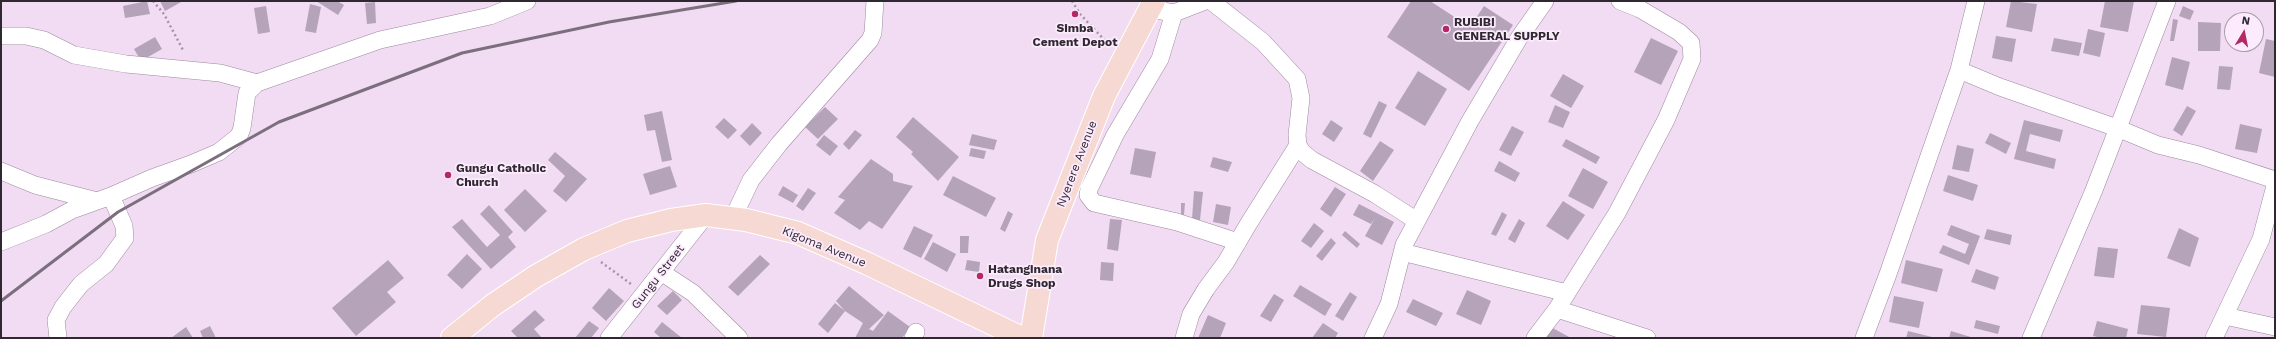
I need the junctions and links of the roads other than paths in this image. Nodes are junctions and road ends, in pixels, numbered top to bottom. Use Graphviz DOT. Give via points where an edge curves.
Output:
graph roads {
  1 [pos="875,1"];
  2 [pos="1205,1"];
  3 [pos="1211,1"];
  4 [pos="1545,1"];
  5 [pos="1620,1"];
  6 [pos="1976,1"];
  7 [pos="2166,1"];
  8 [pos="523,2"];
  9 [pos="1152,5"];
  10 [pos="1174,13"];
  11 [pos="1,36"];
  12 [pos="1959,70"];
  13 [pos="257,83"];
  14 [pos="2118,128"];
  15 [pos="1298,145"];
  16 [pos="1,171"];
  17 [pos="2275,180"];
  18 [pos="2275,186"];
  19 [pos="104,198"];
  20 [pos="706,215"];
  21 [pos="733,218"];
  22 [pos="1417,221"];
  23 [pos="1,242"];
  24 [pos="1238,242"];
  25 [pos="1402,252"];
  26 [pos="661,272"];
  27 [pos="1567,293"];
  28 [pos="1557,309"];
  29 [pos="2225,316"];
  30 [pos="2275,327"];
  31 [pos="58,338"];
  32 [pos="452,338"];
  33 [pos="609,338"];
  34 [pos="739,338"];
  35 [pos="1022,338"];
  36 [pos="1031,338"];
  37 [pos="1184,338"];
  38 [pos="1373,338"];
  39 [pos="1535,338"];
  40 [pos="1647,338"];
  41 [pos="1864,338"];
  42 [pos="2031,338"];
  43 [pos="2214,338"];
  1 -- 21 [label="street" via="873,33 870,40 751,180"];
  2 -- 10 [label="street"];
  3 -- 15 [label="street" via="1263,42 1296,79 1301,98"];
  4 -- 22 [label="street" via="1519,38 1470,121"];
  5 -- 27 [label="street" via="1640,9 1680,32 1691,43 1692,59 1646,162 1618,213"];
  6 -- 12 [label="street"];
  7 -- 14 [label="street"];
  8 -- 13 [label="street" via="490,16 380,40"];
  9 -- 10 [label="street"];
  9 -- 36 [label="main road, Nyerere Avenue" via="1104,96 1047,240"];
  10 -- 24 [label="street" via="1160,59 1115,135 1088,195 1094,203 1177,222"];
  11 -- 13 [label="street" via="26,36 44,40 74,55 126,64 220,73"];
  12 -- 14 [label="street"];
  12 -- 41 [label="street"];
  13 -- 19 [label="street" via="247,93 242,128 233,142 219,152"];
  14 -- 17 [label="street" via="2158,146 2199,155"];
  14 -- 42 [label="street"];
  15 -- 22 [label="street" via="1312,160 1375,194"];
  15 -- 24 [label="street"];
  16 -- 19 [label="street" via="35,185"];
  18 -- 29 [label="street" via="2261,239"];
  19 -- 23 [label="street"];
  19 -- 31 [label="street" via="124,226 125,238 106,264 81,284 63,307 56,320"];
  20 -- 21 [label="main road, Kigoma Avenue"];
  20 -- 26 [label="street, Gungu Street"];
  20 -- 32 [label="main road, Kigoma Avenue" via="671,220 627,231 584,249 536,276 493,305"];
  21 -- 35 [label="main road, Kigoma Avenue" via="798,233"];
  22 -- 25 [label="street"];
  24 -- 37 [label="street" via="1191,314"];
  25 -- 27 [label="street"];
  25 -- 38 [label="street" via="1389,304"];
  26 -- 33 [label="street, Gungu Street"];
  26 -- 34 [label="street" via="693,293"];
  27 -- 28 [label="street"];
  28 -- 39 [label="street"];
  28 -- 40 [label="street"];
  29 -- 30 [label="street"];
  29 -- 43 [label="street"];
}
